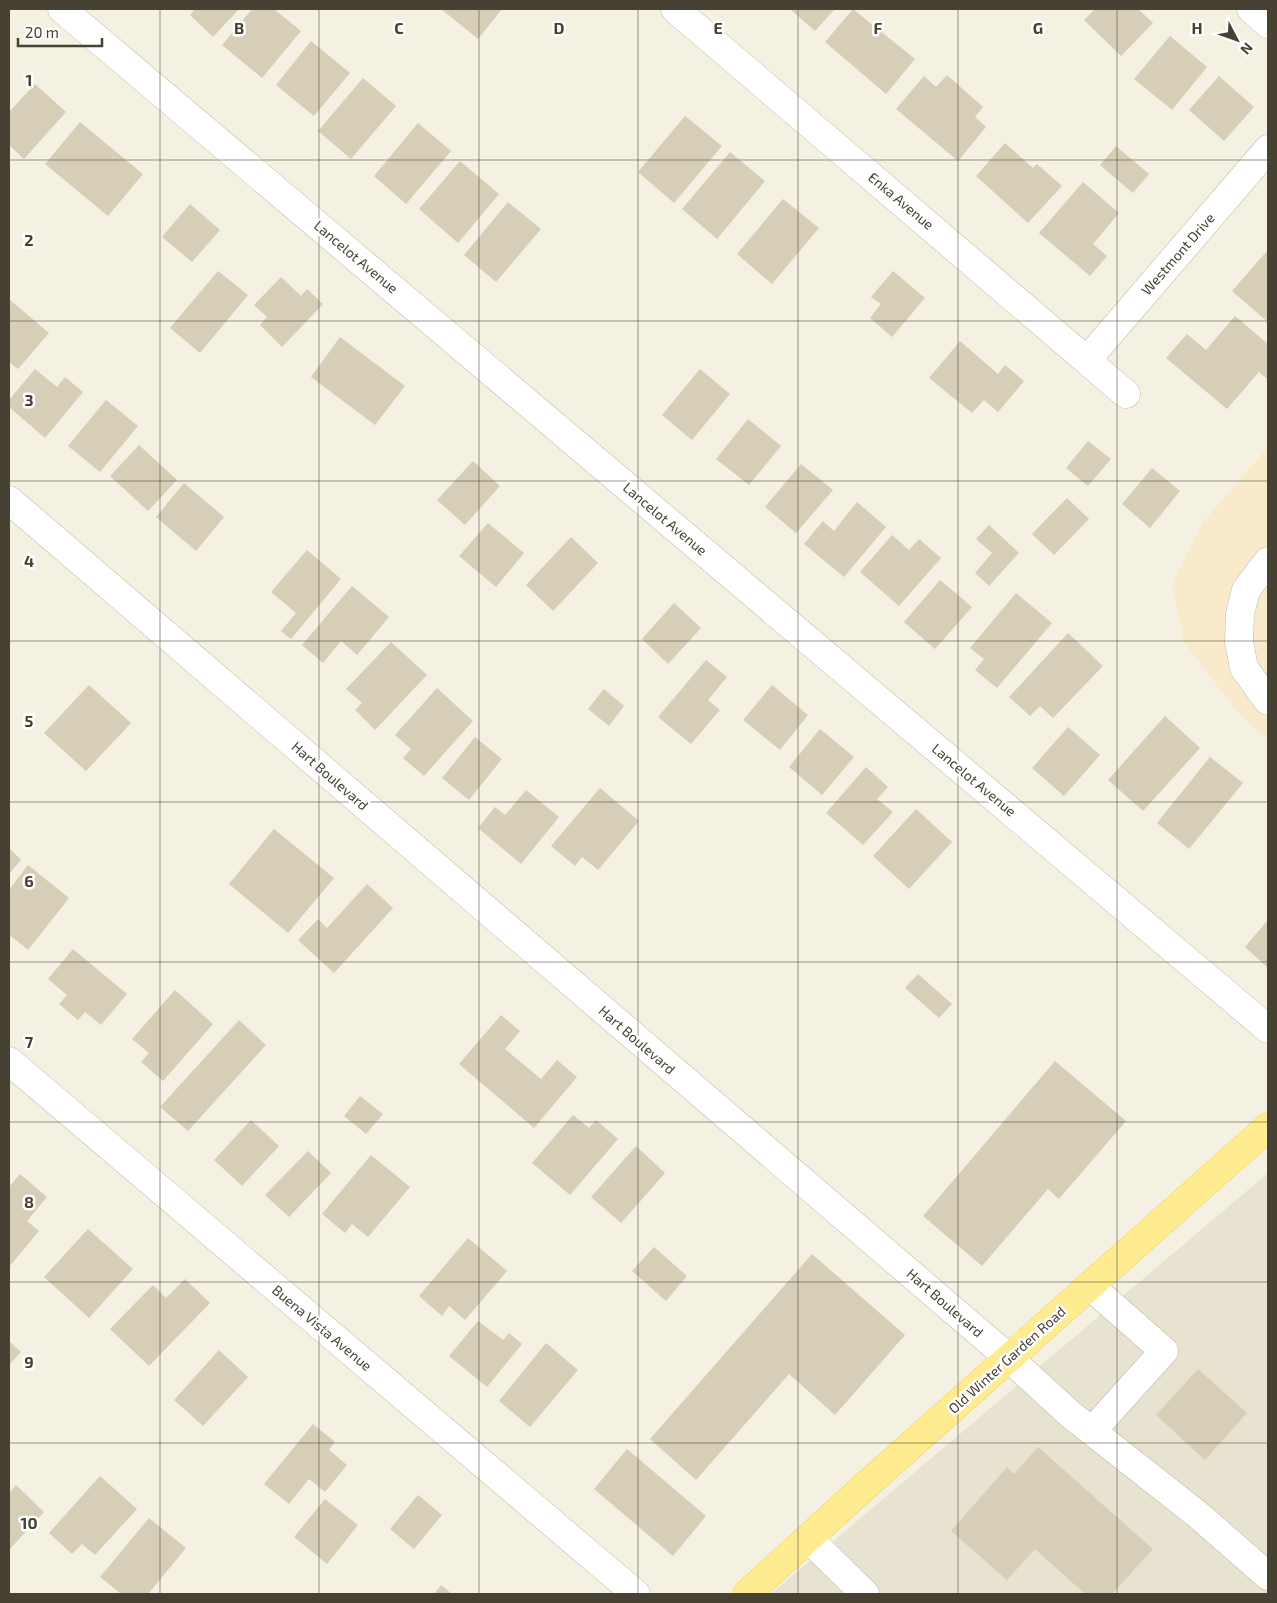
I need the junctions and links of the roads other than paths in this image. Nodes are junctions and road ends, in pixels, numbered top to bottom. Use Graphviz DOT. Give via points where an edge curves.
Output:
graph roads {
  1 [pos="62,9"];
  2 [pos="676,9"];
  3 [pos="1251,9"];
  4 [pos="1268,24"];
  5 [pos="1268,149"];
  6 [pos="1087,360"];
  7 [pos="1126,394"];
  8 [pos="9,500"];
  9 [pos="1268,561"];
  10 [pos="1268,701"];
  11 [pos="1268,1029"];
  12 [pos="9,1061"];
  13 [pos="1268,1127"];
  14 [pos="1090,1286"];
  15 [pos="1010,1358"];
  16 [pos="1092,1431"];
  17 [pos="809,1539"];
  18 [pos="1268,1576"];
  19 [pos="636,1594"];
  20 [pos="747,1594"];
  21 [pos="865,1594"];
  1 -- 11 [label="street, Lancelot Avenue"];
  2 -- 6 [label="street, Enka Avenue"];
  3 -- 4 [label="street"];
  5 -- 6 [label="street, Westmont Drive"];
  6 -- 7 [label="street, Enka Avenue"];
  8 -- 15 [label="street, Hart Boulevard"];
  9 -- 10 [label="street" via="1246,590 1240,614 1239,642 1244,668"];
  12 -- 19 [label="street, Buena Vista Avenue"];
  13 -- 14 [label="main road, Old Winter Garden Road"];
  14 -- 15 [label="main road, Old Winter Garden Road"];
  14 -- 16 [label="street" via="1164,1351"];
  15 -- 16 [label="street, Hart Boulevard"];
  15 -- 17 [label="main road, Old Winter Garden Road"];
  16 -- 18 [label="street, Hart Boulevard" via="1197,1514"];
  17 -- 20 [label="main road, Old Winter Garden Road"];
  17 -- 21 [label="street"];
}
